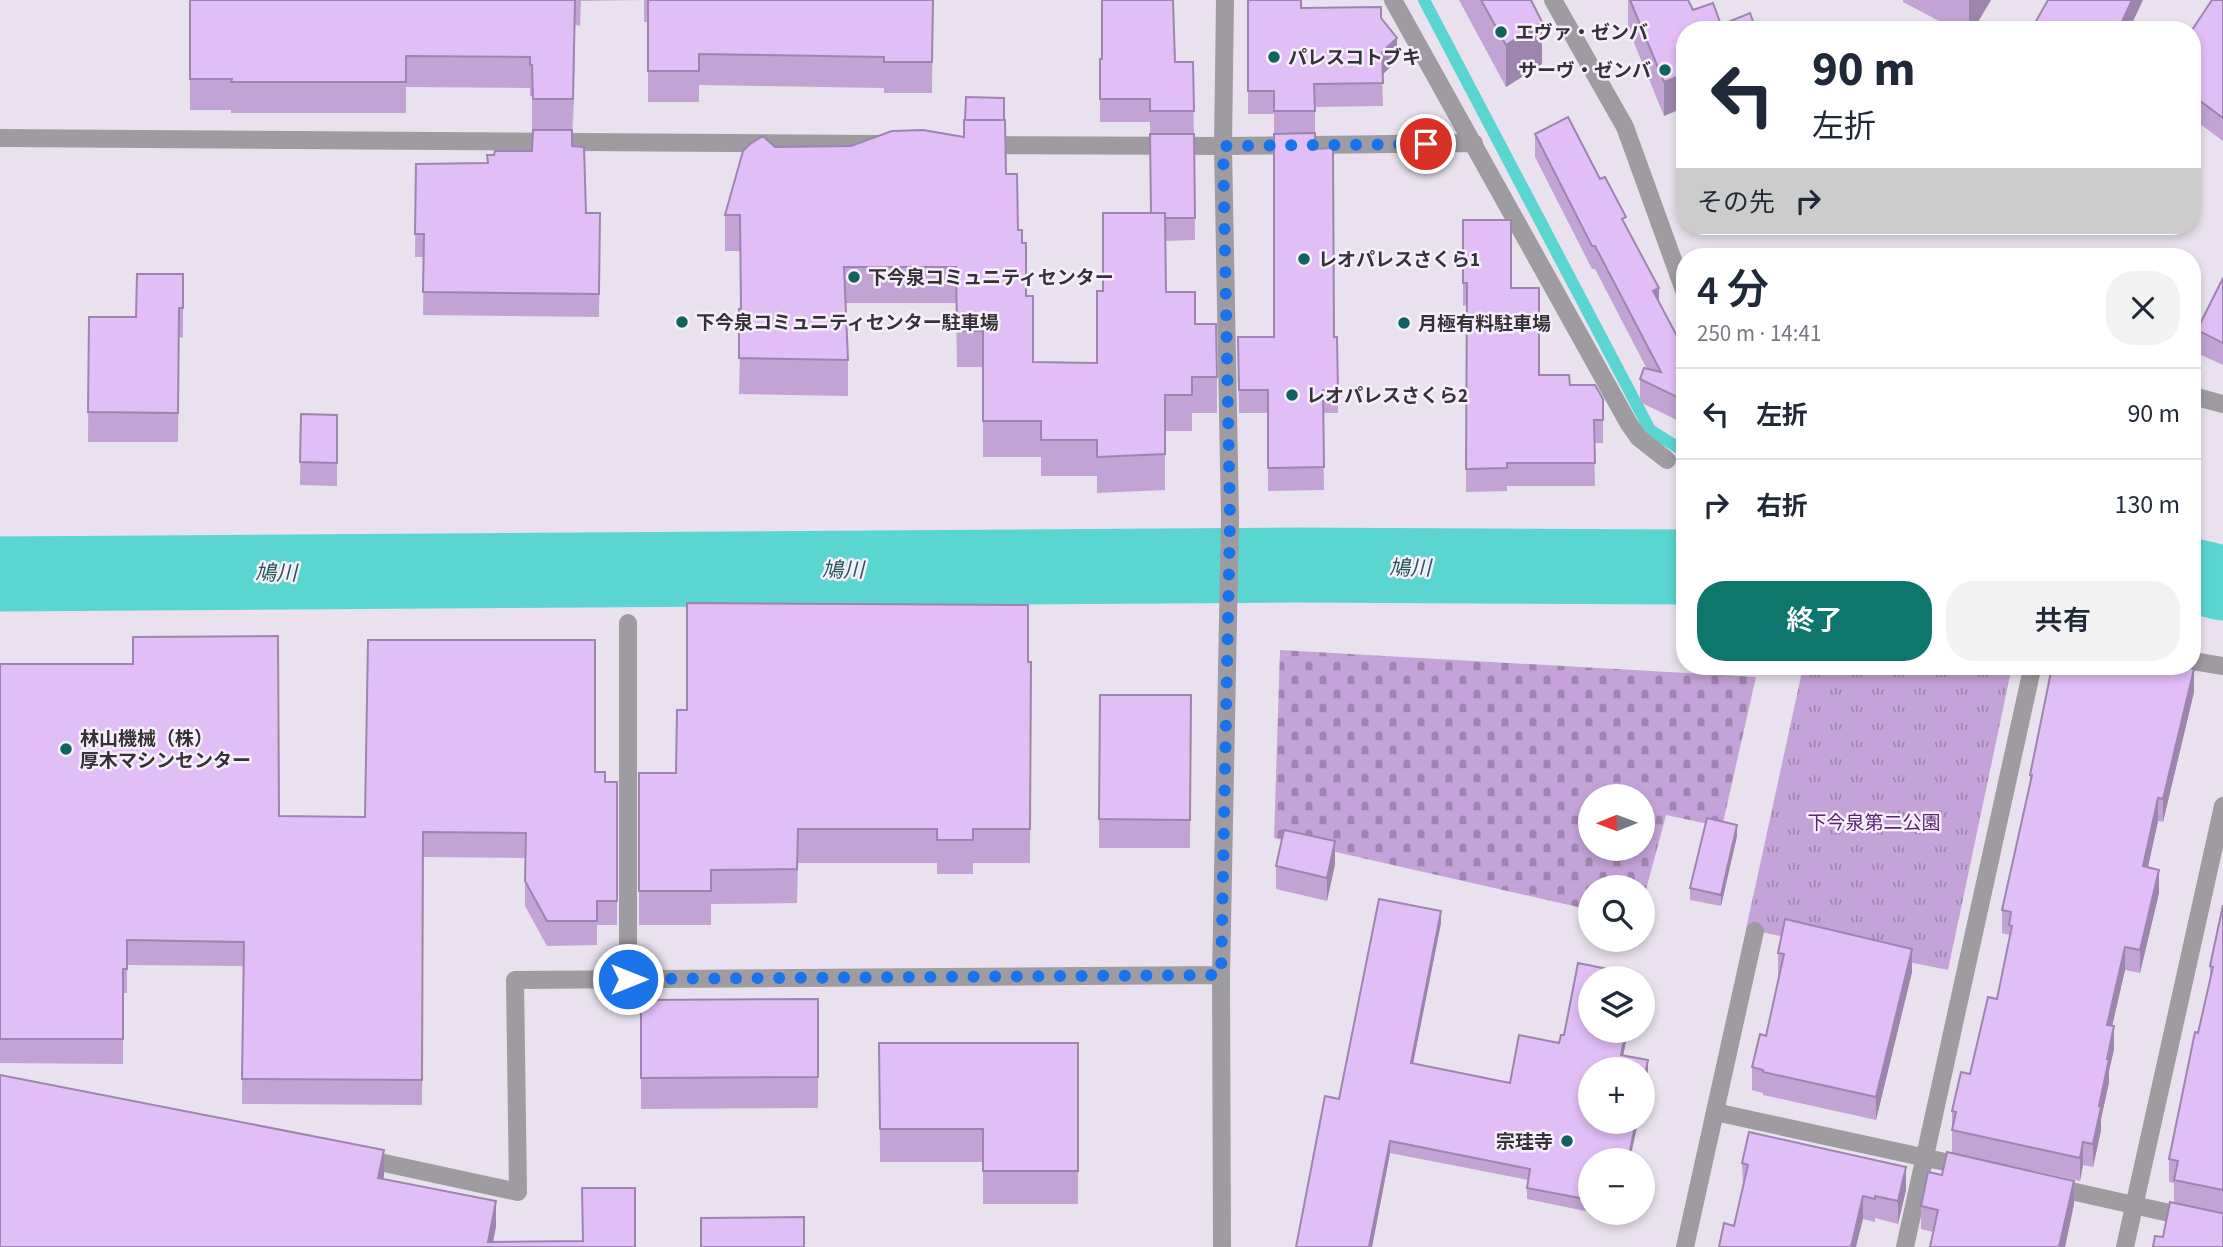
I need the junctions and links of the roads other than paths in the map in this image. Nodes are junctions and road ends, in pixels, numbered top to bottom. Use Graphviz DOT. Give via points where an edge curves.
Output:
graph roads {
  1 [pos="1225,0"];
  2 [pos="1394,0"];
  3 [pos="1553,0"];
  4 [pos="0,138"];
  5 [pos="1474,143"];
  6 [pos="890,144"];
  7 [pos="960,145"];
  8 [pos="1223,146"];
  9 [pos="1676,268"];
  10 [pos="2201,398"];
  11 [pos="2223,404"];
  12 [pos="1667,460"];
  13 [pos="628,623"];
  14 [pos="2201,662"];
  15 [pos="2223,666"];
  16 [pos="2031,675"];
  17 [pos="2223,806"];
  18 [pos="1755,931"];
  19 [pos="1221,975"];
  20 [pos="628,979"];
  21 [pos="1715,1112"];
  22 [pos="341,1154"];
  23 [pos="1924,1157"];
  24 [pos="1990,1172"];
  25 [pos="2042,1184"];
  26 [pos="2134,1205"];
  27 [pos="2223,1226"];
  28 [pos="1222,1247"];
  29 [pos="1685,1247"];
  30 [pos="1905,1247"];
  31 [pos="2125,1247"];
  1 -- 8 [label="street"];
  2 -- 5 [label="street"];
  3 -- 9 [label="street" via="1625,127"];
  4 -- 6 [label="street"];
  5 -- 8 [label="street"];
  5 -- 12 [label="street" via="1629,425 1639,439"];
  7 -- 8 [label="street"];
  8 -- 19 [label="street" via="1230,518"];
  10 -- 11 [label="street"];
  13 -- 20 [label="street"];
  14 -- 15 [label="street"];
  16 -- 23 [label="street"];
  17 -- 26 [label="street"];
  18 -- 21 [label="street"];
  19 -- 20 [label="street"];
  19 -- 28 [label="street"];
  20 -- 22 [label="street" via="515,980 518,1192"];
  21 -- 23 [label="street"];
  21 -- 29 [label="street"];
  23 -- 24 [label="street"];
  23 -- 30 [label="street"];
  25 -- 26 [label="street"];
  26 -- 27 [label="street"];
  26 -- 31 [label="street"];
}
